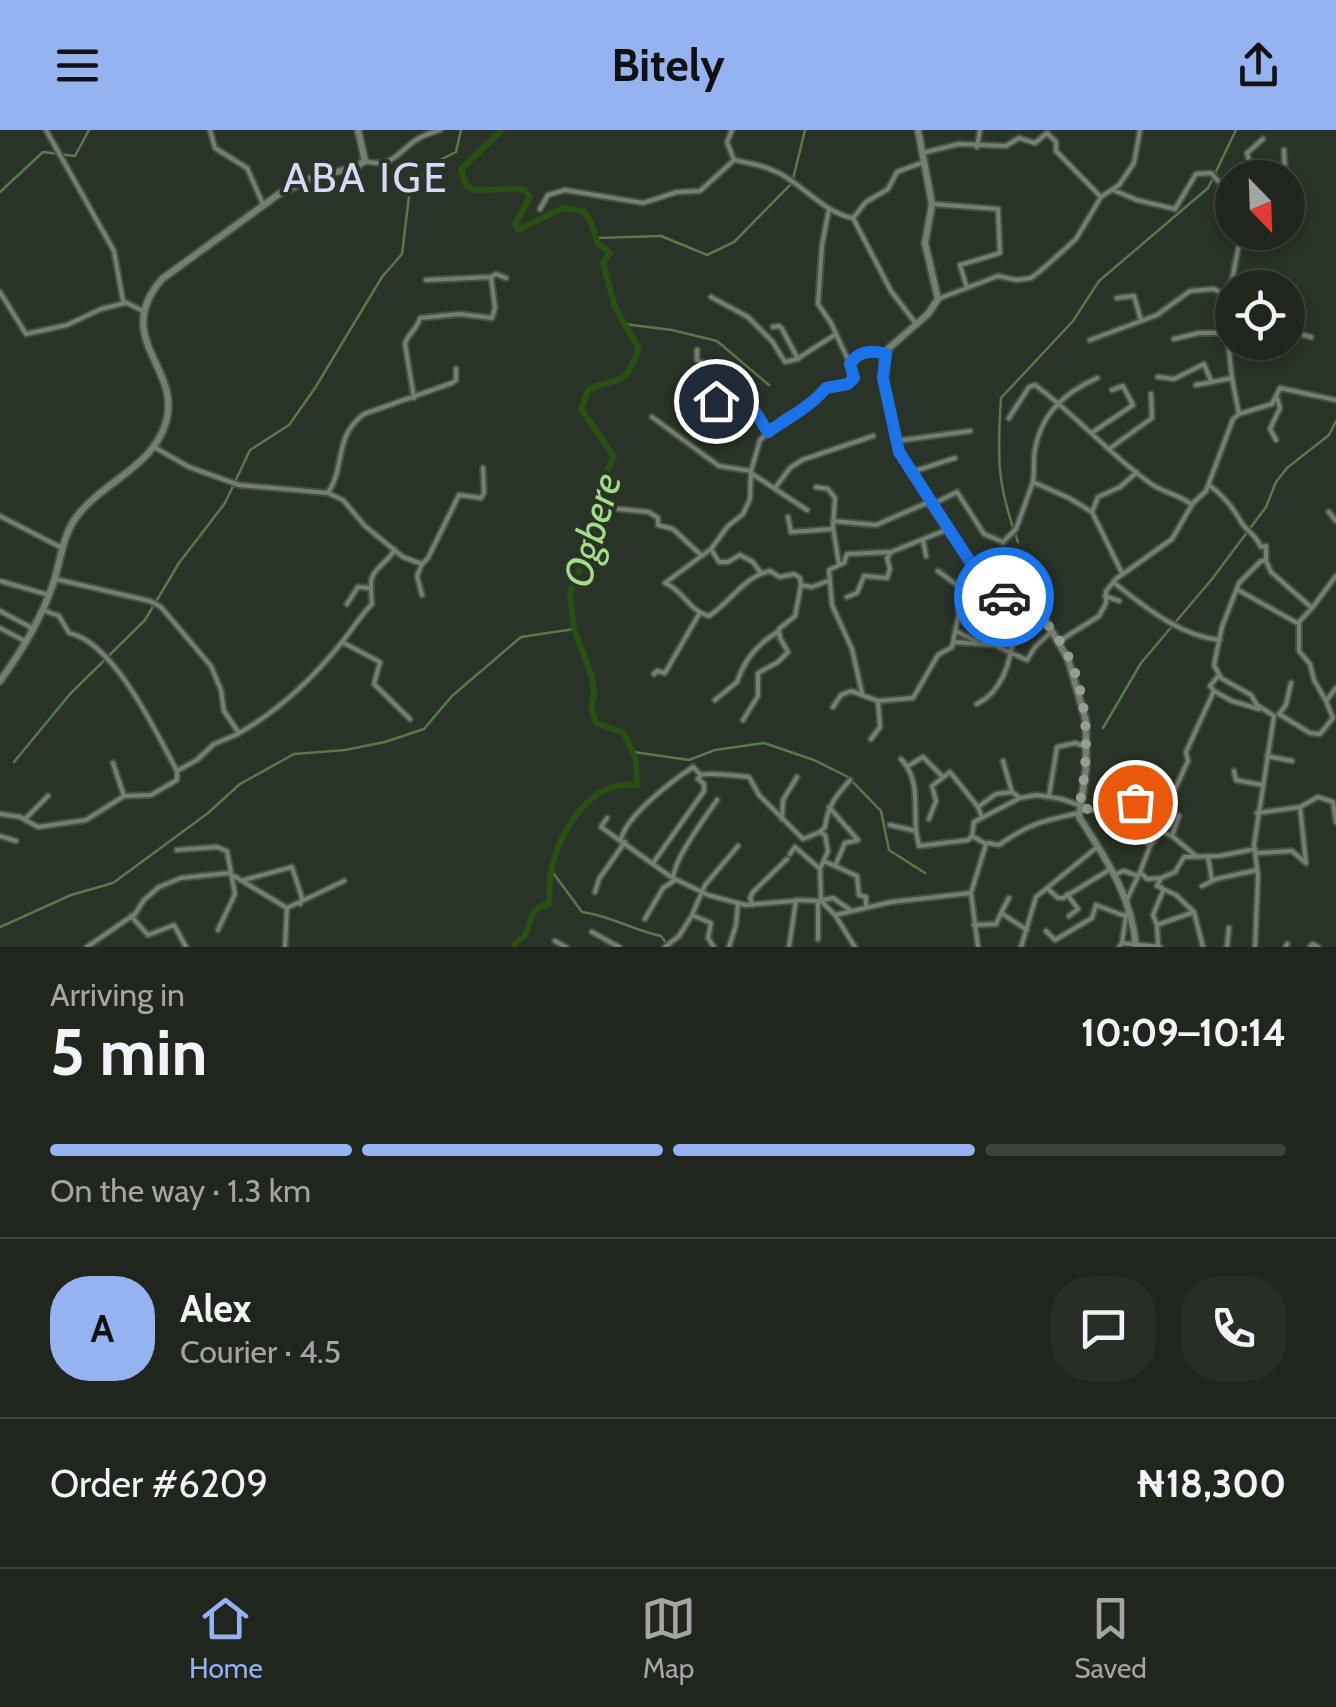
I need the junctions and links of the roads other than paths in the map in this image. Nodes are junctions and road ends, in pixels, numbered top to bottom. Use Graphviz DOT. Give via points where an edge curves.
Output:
graph roads {
  1 [pos="46,130"];
  2 [pos="210,130"];
  3 [pos="358,130"];
  4 [pos="440,130"];
  5 [pos="732,130"];
  6 [pos="918,130"];
  7 [pos="980,130"];
  8 [pos="1137,131"];
  9 [pos="1263,139"];
  10 [pos="977,147"];
  11 [pos="1284,150"];
  12 [pos="923,158"];
  13 [pos="734,160"];
  14 [pos="1249,160"];
  15 [pos="1284,160"];
  16 [pos="365,161"];
  17 [pos="1215,176"];
  18 [pos="1113,190"];
  19 [pos="1101,197"];
  20 [pos="263,204"];
  21 [pos="932,204"];
  22 [pos="540,208"];
  23 [pos="830,208"];
  24 [pos="852,218"];
  25 [pos="490,277"];
  26 [pos="506,278"];
  27 [pos="426,280"];
  28 [pos="967,288"];
  29 [pos="1215,290"];
  30 [pos="0,292"];
  31 [pos="710,297"];
  32 [pos="1117,298"];
  33 [pos="938,299"];
  34 [pos="125,303"];
  35 [pos="145,312"];
  36 [pos="1141,320"];
  37 [pos="917,325"];
  38 [pos="773,328"];
  39 [pos="1215,332"];
  40 [pos="836,334"];
  41 [pos="1305,335"];
  42 [pos="1311,337"];
  43 [pos="1174,339"];
  44 [pos="1090,340"];
  45 [pos="698,350"];
  46 [pos="886,354"];
  47 [pos="798,359"];
  48 [pos="1230,360"];
  49 [pos="850,364"];
  50 [pos="456,370"];
  51 [pos="1158,377"];
  52 [pos="1096,378"];
  53 [pos="1232,378"];
  54 [pos="1210,380"];
  55 [pos="1196,384"];
  56 [pos="1112,390"];
  57 [pos="1151,394"];
  58 [pos="414,398"];
  59 [pos="1277,398"];
  60 [pos="1336,400"];
  61 [pos="1059,403"];
  62 [pos="1239,414"];
  63 [pos="652,416"];
  64 [pos="1009,418"];
  65 [pos="970,431"];
  66 [pos="768,432"];
  67 [pos="1093,432"];
  68 [pos="873,436"];
  69 [pos="1276,440"];
  70 [pos="896,441"];
  71 [pos="154,447"];
  72 [pos="1109,449"];
  73 [pos="955,458"];
  74 [pos="483,468"];
  75 [pos="751,472"];
  76 [pos="912,472"];
  77 [pos="1138,472"];
  78 [pos="1033,482"];
  79 [pos="1209,484"];
  80 [pos="816,487"];
  81 [pos="775,488"];
  82 [pos="328,493"];
  83 [pos="930,503"];
  84 [pos="1192,505"];
  85 [pos="618,508"];
  86 [pos="807,510"];
  87 [pos="1092,512"];
  88 [pos="1329,512"];
  89 [pos="0,516"];
  90 [pos="788,517"];
  91 [pos="833,521"];
  92 [pos="1336,522"];
  93 [pos="833,529"];
  94 [pos="947,529"];
  95 [pos="923,540"];
  96 [pos="62,548"];
  97 [pos="711,549"];
  98 [pos="395,550"];
  99 [pos="891,552"];
  100 [pos="702,556"];
  101 [pos="926,556"];
  102 [pos="1266,561"];
  103 [pos="422,564"];
  104 [pos="839,565"];
  105 [pos="938,571"];
  106 [pos="761,573"];
  107 [pos="1122,573"];
  108 [pos="1336,576"];
  109 [pos="55,579"];
  110 [pos="982,580"];
  111 [pos="0,581"];
  112 [pos="828,581"];
  113 [pos="1113,582"];
  114 [pos="802,586"];
  115 [pos="368,588"];
  116 [pos="1236,589"];
  117 [pos="969,594"];
  118 [pos="49,595"];
  119 [pos="422,595"];
  120 [pos="847,596"];
  121 [pos="1106,596"];
  122 [pos="1120,601"];
  123 [pos="347,604"];
  124 [pos="1024,608"];
  125 [pos="1312,608"];
  126 [pos="44,610"];
  127 [pos="0,611"];
  128 [pos="699,614"];
  129 [pos="1299,624"];
  130 [pos="0,628"];
  131 [pos="34,629"];
  132 [pos="779,631"];
  133 [pos="956,631"];
  134 [pos="1052,631"];
  135 [pos="1220,640"];
  136 [pos="25,641"];
  137 [pos="342,642"];
  138 [pos="954,642"];
  139 [pos="978,642"];
  140 [pos="1058,642"];
  141 [pos="1011,652"];
  142 [pos="654,674"];
  143 [pos="1219,675"];
  144 [pos="0,681"];
  145 [pos="1292,683"];
  146 [pos="1336,688"];
  147 [pos="1214,691"];
  148 [pos="862,693"];
  149 [pos="714,700"];
  150 [pos="878,701"];
  151 [pos="1326,701"];
  152 [pos="977,704"];
  153 [pos="833,707"];
  154 [pos="1264,710"];
  155 [pos="1277,715"];
  156 [pos="410,719"];
  157 [pos="743,720"];
  158 [pos="239,733"];
  159 [pos="871,739"];
  160 [pos="1088,747"];
  161 [pos="1267,756"];
  162 [pos="901,759"];
  163 [pos="1003,761"];
  164 [pos="1292,761"];
  165 [pos="113,763"];
  166 [pos="908,766"];
  167 [pos="177,772"];
  168 [pos="1234,772"];
  169 [pos="702,775"];
  170 [pos="942,776"];
  171 [pos="796,777"];
  172 [pos="850,780"];
  173 [pos="1262,784"];
  174 [pos="1012,792"];
  175 [pos="48,796"];
  176 [pos="124,796"];
  177 [pos="1049,796"];
  178 [pos="1020,798"];
  179 [pos="717,800"];
  180 [pos="1334,802"];
  181 [pos="1142,805"];
  182 [pos="829,807"];
  183 [pos="978,807"];
  184 [pos="1300,807"];
  185 [pos="1079,810"];
  186 [pos="1165,811"];
  187 [pos="1258,813"];
  188 [pos="0,814"];
  189 [pos="982,816"];
  190 [pos="607,818"];
  191 [pos="26,819"];
  192 [pos="782,819"];
  193 [pos="929,820"];
  194 [pos="1336,822"];
  195 [pos="890,825"];
  196 [pos="916,831"];
  197 [pos="820,832"];
  198 [pos="0,836"];
  199 [pos="972,836"];
  200 [pos="1172,836"];
  201 [pos="623,841"];
  202 [pos="16,842"];
  203 [pos="986,844"];
  204 [pos="738,846"];
  205 [pos="1100,846"];
  206 [pos="1150,846"];
  207 [pos="176,850"];
  208 [pos="1255,851"];
  209 [pos="1196,856"];
  210 [pos="1208,856"];
  211 [pos="824,861"];
  212 [pos="653,864"];
  213 [pos="835,866"];
  214 [pos="820,868"];
  215 [pos="1257,870"];
  216 [pos="1115,871"];
  217 [pos="1139,874"];
  218 [pos="232,875"];
  219 [pos="1147,878"];
  220 [pos="1162,878"];
  221 [pos="674,879"];
  222 [pos="241,880"];
  223 [pos="1212,881"];
  224 [pos="344,882"];
  225 [pos="1159,886"];
  226 [pos="1202,886"];
  227 [pos="1047,888"];
  228 [pos="595,892"];
  229 [pos="702,892"];
  230 [pos="971,893"];
  231 [pos="1067,894"];
  232 [pos="1009,898"];
  233 [pos="793,901"];
  234 [pos="820,901"];
  235 [pos="1126,902"];
  236 [pos="738,903"];
  237 [pos="300,904"];
  238 [pos="753,905"];
  239 [pos="866,906"];
  240 [pos="287,908"];
  241 [pos="849,909"];
  242 [pos="1194,912"];
  243 [pos="1000,913"];
  244 [pos="1128,914"];
  245 [pos="692,915"];
  246 [pos="834,915"];
  247 [pos="131,916"];
  248 [pos="1069,916"];
  249 [pos="645,919"];
  250 [pos="974,926"];
  251 [pos="1157,926"];
  252 [pos="1230,928"];
  253 [pos="218,930"];
  254 [pos="1027,930"];
  255 [pos="1046,931"];
  256 [pos="592,932"];
  257 [pos="818,939"];
  258 [pos="555,941"];
  259 [pos="1120,945"];
  260 [pos="666,946"];
  261 [pos="1136,946"];
  262 [pos="87,947"];
  263 [pos="186,947"];
  264 [pos="285,947"];
  265 [pos="566,947"];
  266 [pos="619,947"];
  267 [pos="714,947"];
  268 [pos="728,947"];
  269 [pos="789,947"];
  270 [pos="855,947"];
  271 [pos="978,947"];
  272 [pos="1021,947"];
  273 [pos="1159,947"];
  274 [pos="1203,947"];
  275 [pos="1227,947"];
  276 [pos="1255,947"];
  277 [pos="1310,947"];
  278 [pos="1318,947"];
  1 -- 34 [label="street" via="114,251"];
  2 -- 20 [label="street" via="215,148 248,168"];
  3 -- 16 [label="street"];
  4 -- 16 [label="street" via="419,137 390,162"];
  5 -- 13 [label="street"];
  6 -- 12 [label="street"];
  7 -- 10 [label="street"];
  8 -- 18 [label="street" via="1134,163"];
  9 -- 14 [label="street"];
  10 -- 12 [label="street" via="947,146"];
  10 -- 19 [label="street" via="1006,146 1018,138 1035,143 1047,133"];
  11 -- 15 [label="street"];
  12 -- 21 [label="street"];
  12 -- 24 [label="street" via="897,172"];
  13 -- 22 [label="street" via="700,191 643,202 565,190 548,195"];
  13 -- 23 [label="street" via="780,174"];
  16 -- 20 [label="street"];
  17 -- 18 [label="street" via="1196,174 1175,208"];
  18 -- 19 [label="street"];
  19 -- 28 [label="street" via="1076,239 1032,278 998,276"];
  20 -- 35 [label="street" via="162,279"];
  21 -- 28 [label="street" via="998,210 1000,254 960,266"];
  21 -- 33 [label="street" via="926,243"];
  23 -- 24 [label="street"];
  23 -- 40 [label="street" via="818,304"];
  24 -- 37 [label="street"];
  25 -- 26 [label="street"];
  25 -- 27 [label="street"];
  25 -- 58 [label="street" via="492,318 420,318 407,337"];
  28 -- 33 [label="street"];
  29 -- 36 [label="street" via="1190,290"];
  30 -- 34 [label="street" via="26,334"];
  31 -- 47 [label="street" via="748,316 785,362"];
  32 -- 36 [label="street" via="1134,296"];
  33 -- 37 [label="street"];
  34 -- 35 [label="street"];
  35 -- 71 [label="street" via="145,345 170,402"];
  36 -- 44 [label="street"];
  37 -- 46 [label="street"];
  38 -- 47 [label="street" via="779,326"];
  39 -- 43 [label="street"];
  40 -- 47 [label="street"];
  40 -- 49 [label="street"];
  41 -- 42 [label="street"];
  45 -- 66 [label="street" via="705,369 695,382 711,405 749,404"];
  46 -- 49 [label="street" via="872,350"];
  46 -- 70 [label="street" via="883,378"];
  48 -- 53 [label="street"];
  49 -- 66 [label="street" via="854,378 848,384 826,388"];
  50 -- 58 [label="street" via="452,383"];
  51 -- 54 [label="street" via="1174,379 1204,364"];
  52 -- 61 [label="street"];
  53 -- 54 [label="street"];
  53 -- 62 [label="street"];
  54 -- 55 [label="street"];
  56 -- 67 [label="street" via="1123,386 1133,405"];
  57 -- 72 [label="street" via="1152,418"];
  58 -- 82 [label="street" via="352,422"];
  59 -- 60 [label="street" via="1280,388"];
  59 -- 62 [label="street"];
  59 -- 69 [label="street" via="1280,408 1270,429"];
  61 -- 64 [label="street" via="1035,385"];
  61 -- 67 [label="street"];
  61 -- 78 [label="street" via="1041,431"];
  62 -- 79 [label="street"];
  63 -- 75 [label="street" via="719,466"];
  65 -- 70 [label="street"];
  66 -- 75 [label="street"];
  67 -- 72 [label="street"];
  68 -- 81 [label="street" via="809,456"];
  70 -- 76 [label="street"];
  71 -- 82 [label="street" via="239,485"];
  71 -- 96 [label="street" via="77,516"];
  72 -- 77 [label="street"];
  73 -- 76 [label="street"];
  74 -- 103 [label="street" via="481,498 459,495"];
  75 -- 81 [label="street"];
  75 -- 97 [label="street" via="743,514"];
  76 -- 83 [label="street"];
  77 -- 84 [label="street"];
  77 -- 87 [label="street" via="1098,497"];
  78 -- 83 [label="street" via="1016,528 1003,542 984,534 957,492"];
  78 -- 87 [label="street"];
  79 -- 84 [label="street"];
  79 -- 102 [label="street" via="1266,546"];
  80 -- 91 [label="street" via="835,498"];
  81 -- 86 [label="street"];
  82 -- 98 [label="street"];
  83 -- 91 [label="street" via="876,525"];
  83 -- 94 [label="street"];
  84 -- 107 [label="street" via="1172,539"];
  85 -- 100 [label="street" via="650,512"];
  87 -- 107 [label="street"];
  88 -- 92 [label="street"];
  89 -- 96 [label="street"];
  90 -- 93 [label="street" via="791,532"];
  91 -- 93 [label="street"];
  93 -- 104 [label="street"];
  94 -- 95 [label="street"];
  94 -- 110 [label="street"];
  95 -- 99 [label="street"];
  95 -- 101 [label="street"];
  96 -- 109 [label="street"];
  97 -- 100 [label="street"];
  97 -- 106 [label="street" via="718,562 740,556"];
  98 -- 103 [label="street"];
  98 -- 115 [label="street"];
  99 -- 104 [label="street" via="848,554"];
  99 -- 120 [label="street" via="887,578 864,576 858,592"];
  100 -- 128 [label="street" via="665,584"];
  102 -- 116 [label="street"];
  102 -- 125 [label="street"];
  103 -- 119 [label="street"];
  104 -- 112 [label="street" via="829,570"];
  105 -- 117 [label="street"];
  106 -- 114 [label="street" via="794,574"];
  106 -- 128 [label="street" via="709,616"];
  107 -- 113 [label="street"];
  108 -- 125 [label="street"];
  109 -- 118 [label="street"];
  109 -- 158 [label="street" via="160,607 212,666 224,711"];
  110 -- 117 [label="street"];
  110 -- 124 [label="street"];
  111 -- 118 [label="street"];
  112 -- 114 [label="street"];
  112 -- 148 [label="street"];
  113 -- 121 [label="street"];
  113 -- 135 [label="street" via="1156,615"];
  114 -- 132 [label="street" via="795,616"];
  115 -- 123 [label="street" via="358,586"];
  115 -- 137 [label="street" via="372,604"];
  116 -- 129 [label="street"];
  116 -- 135 [label="street"];
  117 -- 133 [label="street"];
  118 -- 126 [label="street"];
  121 -- 122 [label="street"];
  121 -- 140 [label="street" via="1092,622"];
  124 -- 134 [label="street"];
  124 -- 141 [label="street" via="1004,628"];
  125 -- 129 [label="street"];
  126 -- 131 [label="street"];
  126 -- 167 [label="street" via="108,656 148,713"];
  127 -- 131 [label="street"];
  128 -- 142 [label="street" via="671,665"];
  129 -- 151 [label="street" via="1300,651"];
  130 -- 136 [label="street"];
  131 -- 136 [label="street"];
  132 -- 149 [label="street" via="750,653 736,682"];
  132 -- 157 [label="street" via="788,652 758,673 758,696"];
  133 -- 138 [label="street"];
  133 -- 139 [label="street"];
  134 -- 140 [label="street"];
  134 -- 141 [label="street" via="1027,660"];
  135 -- 143 [label="street" via="1214,665"];
  136 -- 144 [label="street"];
  137 -- 156 [label="street" via="380,662 374,684"];
  137 -- 158 [label="street" via="304,686"];
  138 -- 139 [label="street"];
  138 -- 150 [label="street" via="938,655 913,698"];
  139 -- 141 [label="street"];
  140 -- 160 [label="street" via="1077,683"];
  141 -- 152 [label="street" via="993,693"];
  143 -- 147 [label="street" via="1210,686"];
  143 -- 154 [label="street"];
  145 -- 155 [label="street"];
  146 -- 151 [label="street"];
  147 -- 154 [label="street"];
  147 -- 186 [label="street"];
  148 -- 150 [label="street"];
  148 -- 153 [label="street" via="842,695"];
  150 -- 159 [label="street" via="880,724"];
  151 -- 155 [label="street" via="1333,718 1318,735"];
  154 -- 155 [label="street"];
  155 -- 161 [label="street"];
  158 -- 167 [label="street"];
  160 -- 177 [label="street" via="1075,743 1054,750"];
  160 -- 185 [label="street"];
  161 -- 164 [label="street"];
  161 -- 173 [label="street"];
  162 -- 166 [label="street"];
  163 -- 174 [label="street"];
  165 -- 176 [label="street"];
  166 -- 170 [label="street" via="922,758"];
  166 -- 196 [label="street"];
  167 -- 176 [label="street" via="167,788"];
  168 -- 173 [label="street" via="1236,780"];
  169 -- 192 [label="street" via="749,778"];
  169 -- 201 [label="street" via="693,768 643,807 624,829"];
  169 -- 212 [label="street" via="704,791"];
  170 -- 183 [label="street" via="950,772"];
  170 -- 193 [label="street" via="932,786 936,799"];
  171 -- 192 [label="street" via="782,800"];
  172 -- 182 [label="street"];
  173 -- 187 [label="street"];
  174 -- 178 [label="street"];
  174 -- 183 [label="street"];
  175 -- 191 [label="street"];
  176 -- 191 [label="street" via="86,820 38,827"];
  177 -- 178 [label="street"];
  177 -- 185 [label="street"];
  178 -- 189 [label="street"];
  179 -- 221 [label="street" via="682,850"];
  180 -- 184 [label="street" via="1318,798"];
  180 -- 194 [label="street"];
  181 -- 185 [label="street" via="1133,800"];
  181 -- 186 [label="street"];
  181 -- 206 [label="street" via="1132,828"];
  182 -- 197 [label="street"];
  182 -- 213 [label="street" via="858,840 845,843"];
  183 -- 189 [label="street"];
  184 -- 187 [label="street"];
  184 -- 208 [label="street" via="1306,862 1292,851"];
  185 -- 203 [label="street" via="1047,818 1000,845"];
  185 -- 205 [label="street"];
  186 -- 200 [label="street" via="1178,816"];
  187 -- 208 [label="street"];
  188 -- 191 [label="street"];
  189 -- 199 [label="street"];
  190 -- 201 [label="street" via="601,827"];
  192 -- 197 [label="street" via="803,839"];
  195 -- 196 [label="street"];
  196 -- 199 [label="street" via="920,846"];
  197 -- 211 [label="street" via="828,846"];
  198 -- 202 [label="street"];
  199 -- 203 [label="street"];
  200 -- 206 [label="street" via="1161,831"];
  200 -- 209 [label="street"];
  201 -- 212 [label="street"];
  201 -- 228 [label="street"];
  203 -- 230 [label="street"];
  204 -- 229 [label="street"];
  205 -- 216 [label="street"];
  205 -- 227 [label="street"];
  206 -- 217 [label="street"];
  207 -- 218 [label="street" via="224,848"];
  208 -- 210 [label="street"];
  208 -- 215 [label="street"];
  209 -- 210 [label="street"];
  209 -- 220 [label="street" via="1181,859"];
  210 -- 223 [label="street"];
  211 -- 213 [label="street"];
  211 -- 214 [label="street"];
  212 -- 221 [label="street"];
  213 -- 239 [label="street" via="859,879"];
  214 -- 234 [label="street"];
  214 -- 238 [label="street" via="795,847 753,892"];
  215 -- 223 [label="street"];
  215 -- 276 [label="street"];
  216 -- 217 [label="street"];
  216 -- 231 [label="street" via="1100,872"];
  216 -- 235 [label="street"];
  217 -- 219 [label="street"];
  217 -- 235 [label="street"];
  218 -- 222 [label="street"];
  218 -- 247 [label="street" via="170,880"];
  218 -- 253 [label="street" via="234,894"];
  219 -- 220 [label="street"];
  219 -- 225 [label="street"];
  220 -- 225 [label="street"];
  221 -- 229 [label="street"];
  221 -- 249 [label="street"];
  222 -- 237 [label="street" via="292,867"];
  222 -- 240 [label="street"];
  223 -- 226 [label="street"];
  224 -- 237 [label="street"];
  225 -- 242 [label="street"];
  225 -- 251 [label="street"];
  227 -- 231 [label="street" via="1058,898"];
  227 -- 254 [label="street" via="1036,897"];
  229 -- 236 [label="street"];
  229 -- 245 [label="street"];
  230 -- 239 [label="street"];
  230 -- 250 [label="street"];
  231 -- 248 [label="street" via="1078,907"];
  232 -- 243 [label="street"];
  233 -- 234 [label="street"];
  233 -- 238 [label="street"];
  233 -- 269 [label="street"];
  234 -- 241 [label="street" via="832,898"];
  234 -- 246 [label="street"];
  234 -- 257 [label="street"];
  235 -- 244 [label="street"];
  236 -- 238 [label="street"];
  236 -- 268 [label="street"];
  237 -- 240 [label="street"];
  239 -- 241 [label="street"];
  240 -- 264 [label="street"];
  241 -- 246 [label="street"];
  242 -- 251 [label="street"];
  242 -- 274 [label="street"];
  243 -- 250 [label="street" via="996,924"];
  243 -- 254 [label="street"];
  244 -- 255 [label="street" via="1096,905 1092,918 1055,940"];
  244 -- 259 [label="street"];
  244 -- 261 [label="street"];
  245 -- 260 [label="street"];
  245 -- 267 [label="street" via="711,923"];
  246 -- 270 [label="street"];
  247 -- 262 [label="street"];
  247 -- 263 [label="street" via="148,935 174,925"];
  250 -- 271 [label="street"];
  251 -- 273 [label="street"];
  252 -- 275 [label="street"];
  254 -- 272 [label="street"];
  256 -- 266 [label="street"];
  258 -- 265 [label="street"];
  259 -- 261 [label="street"];
  261 -- 273 [label="street"];
  277 -- 278 [label="street"];
}
